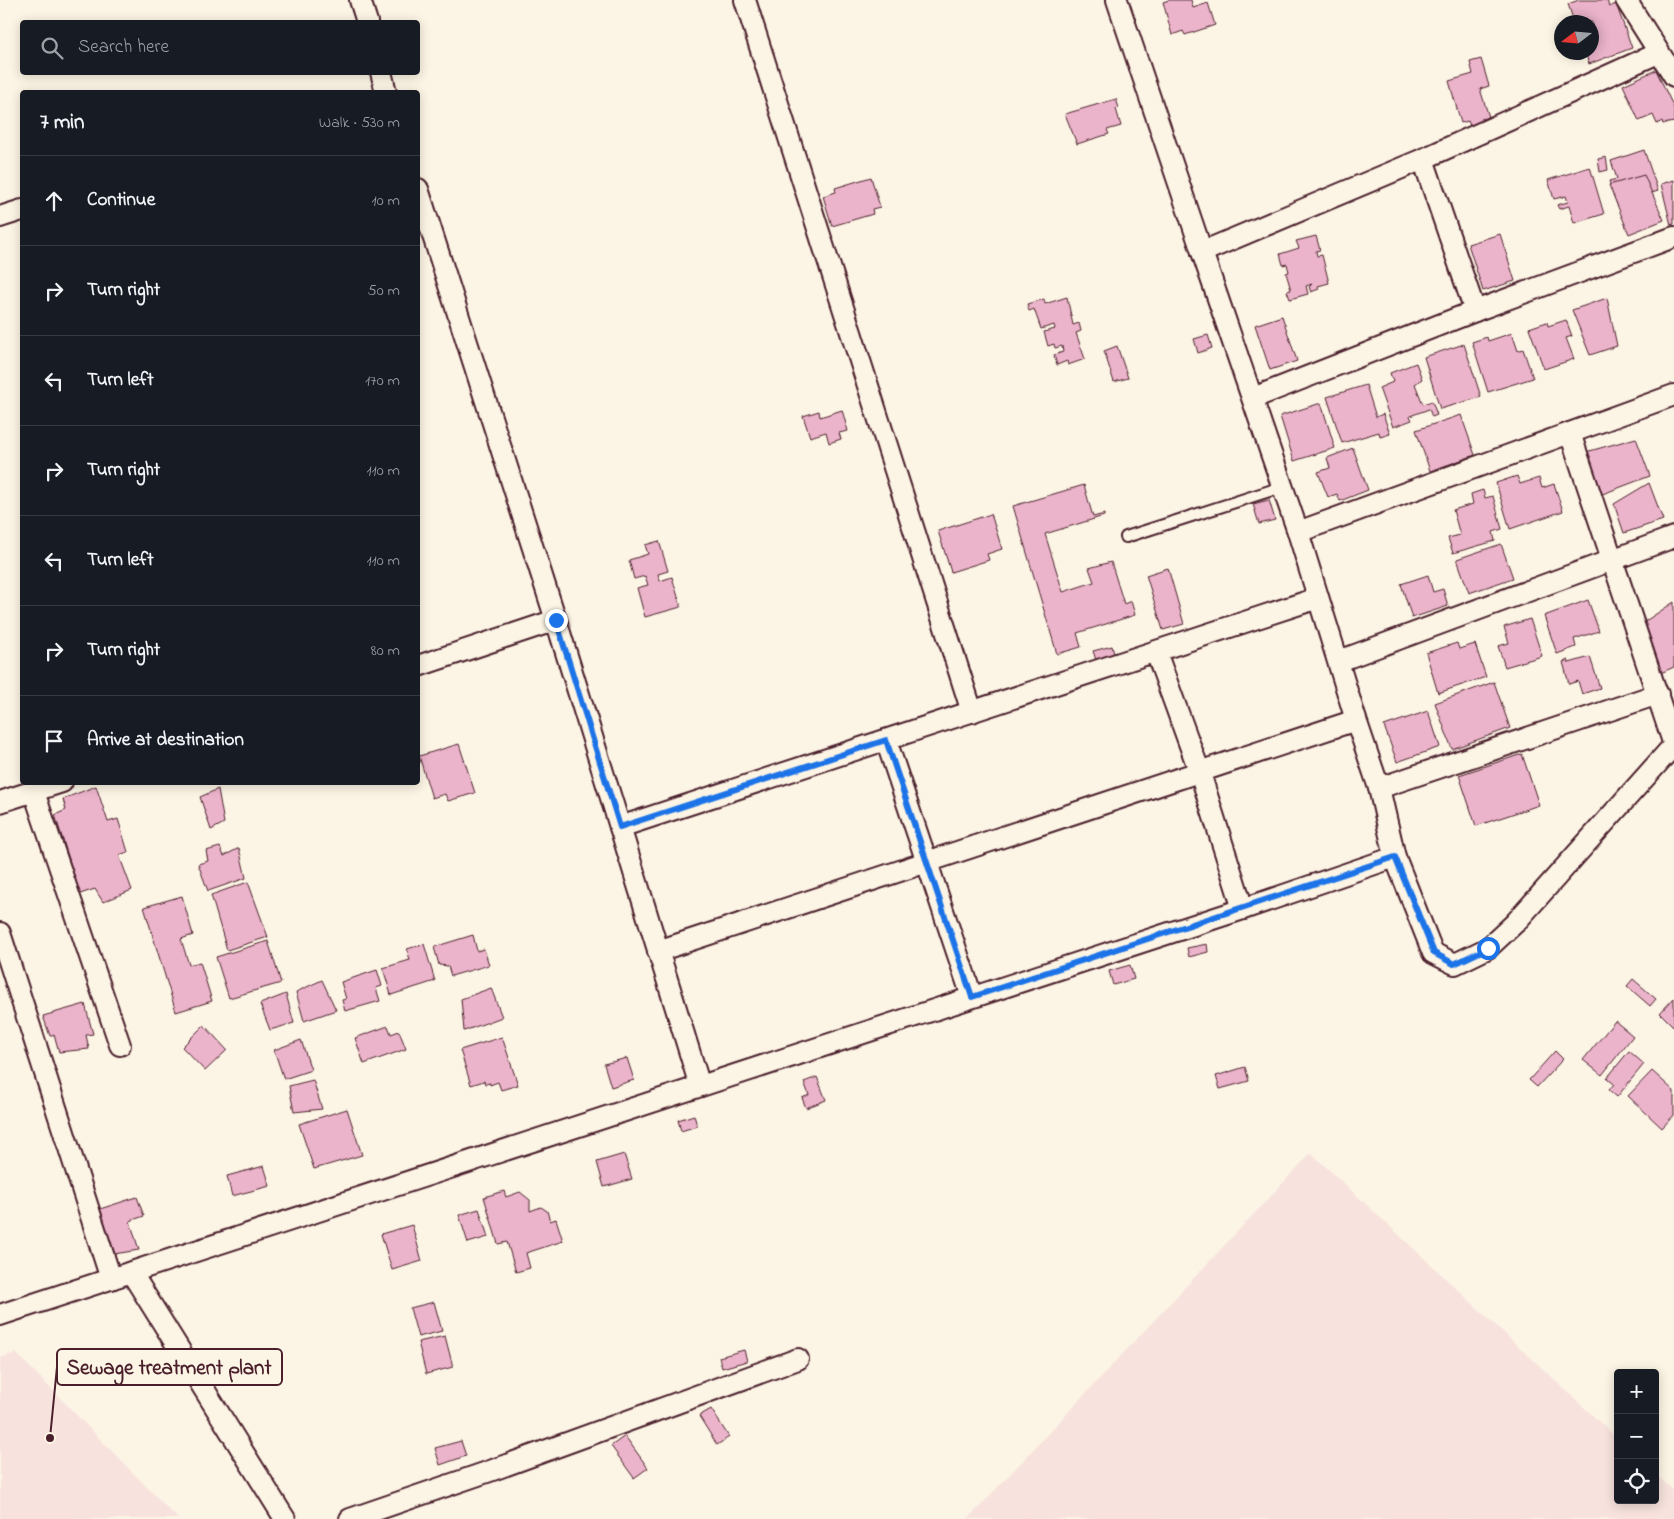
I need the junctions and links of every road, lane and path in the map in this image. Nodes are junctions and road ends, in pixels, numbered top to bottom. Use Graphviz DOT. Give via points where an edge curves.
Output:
graph roads {
  1 [pos="360,0"];
  2 [pos="745,0"];
  3 [pos="1117,0"];
  4 [pos="1626,0"];
  5 [pos="366,20"];
  6 [pos="1658,52"];
  7 [pos="1674,76"];
  8 [pos="1423,159"];
  9 [pos="420,196"];
  10 [pos="20,211"];
  11 [pos="0,217"];
  12 [pos="1674,236"];
  13 [pos="1202,252"];
  14 [pos="1475,311"];
  15 [pos="1674,396"];
  16 [pos="1253,398"];
  17 [pos="1570,433"];
  18 [pos="1282,487"];
  19 [pos="1298,532"];
  20 [pos="1126,537"];
  21 [pos="1674,537"];
  22 [pos="1613,559"];
  23 [pos="1318,598"];
  24 [pos="556,620"];
  25 [pos="1156,652"];
  26 [pos="1339,661"];
  27 [pos="420,665"];
  28 [pos="1658,694"];
  29 [pos="972,712"];
  30 [pos="1356,720"];
  31 [pos="886,740"];
  32 [pos="1674,745"];
  33 [pos="1200,773"];
  34 [pos="54,785"];
  35 [pos="1379,788"];
  36 [pos="34,792"];
  37 [pos="0,802"];
  38 [pos="620,827"];
  39 [pos="1395,857"];
  40 [pos="928,862"];
  41 [pos="1243,909"];
  42 [pos="0,933"];
  43 [pos="658,951"];
  44 [pos="972,997"];
  45 [pos="120,1045"];
  46 [pos="700,1086"];
  47 [pos="131,1272"];
  48 [pos="111,1279"];
  49 [pos="0,1315"];
  50 [pos="798,1359"];
  51 [pos="285,1519"];
  52 [pos="350,1519"];
  1 -- 5 [label="street"];
  2 -- 29 [label="street"];
  3 -- 13 [label="street"];
  4 -- 6 [label="street"];
  6 -- 7 [label="street"];
  6 -- 8 [label="street"];
  8 -- 13 [label="street"];
  8 -- 14 [label="street"];
  9 -- 24 [label="street"];
  10 -- 11 [label="street"];
  12 -- 14 [label="street"];
  13 -- 16 [label="street"];
  14 -- 16 [label="street"];
  15 -- 17 [label="street"];
  16 -- 18 [label="street"];
  17 -- 19 [label="street"];
  17 -- 22 [label="street"];
  18 -- 19 [label="street"];
  18 -- 20 [label="lane"];
  19 -- 23 [label="street"];
  21 -- 22 [label="street"];
  22 -- 26 [label="street"];
  22 -- 28 [label="street"];
  23 -- 25 [label="street"];
  23 -- 26 [label="street"];
  24 -- 27 [label="street"];
  24 -- 38 [label="street"];
  25 -- 29 [label="street"];
  25 -- 33 [label="street"];
  26 -- 30 [label="street"];
  28 -- 32 [label="street"];
  28 -- 35 [label="street"];
  29 -- 31 [label="street"];
  30 -- 33 [label="street"];
  30 -- 35 [label="street"];
  31 -- 38 [label="street"];
  31 -- 40 [label="street"];
  32 -- 39 [label="street" via="1515,923 1488,948 1454,964 1434,953"];
  33 -- 40 [label="street"];
  33 -- 41 [label="street"];
  34 -- 36 [label="street"];
  35 -- 39 [label="street"];
  36 -- 37 [label="street"];
  36 -- 45 [label="street"];
  38 -- 43 [label="street"];
  39 -- 41 [label="street"];
  40 -- 43 [label="street"];
  40 -- 44 [label="street"];
  41 -- 44 [label="street"];
  42 -- 48 [label="street"];
  43 -- 46 [label="street"];
  44 -- 46 [label="street"];
  46 -- 47 [label="street"];
  47 -- 48 [label="street"];
  47 -- 51 [label="street"];
  48 -- 49 [label="street"];
  50 -- 52 [label="street"];
}
